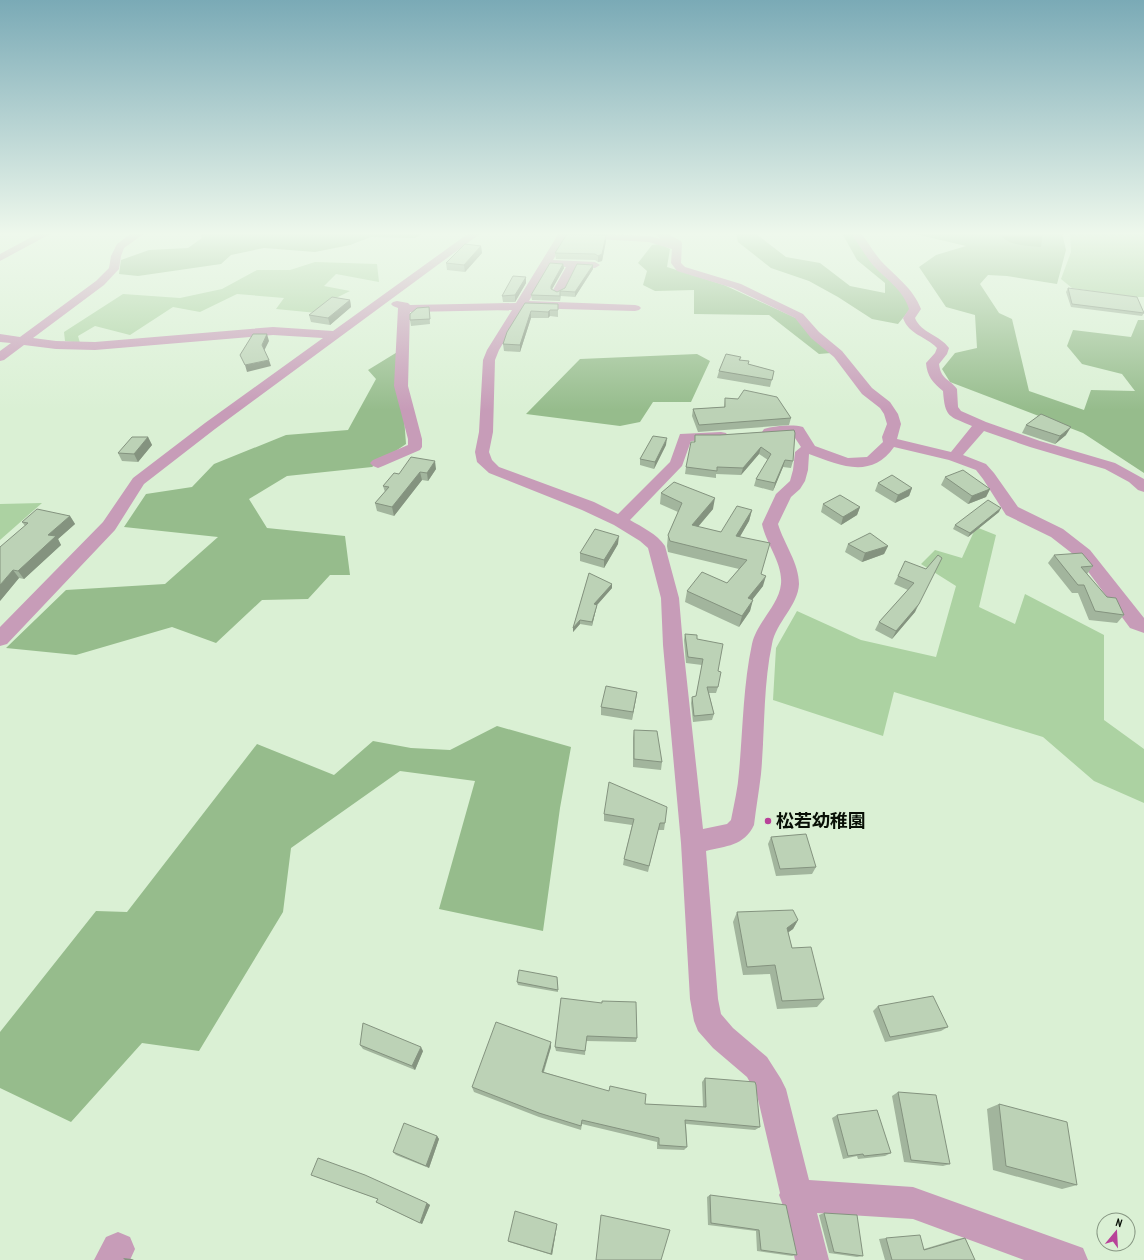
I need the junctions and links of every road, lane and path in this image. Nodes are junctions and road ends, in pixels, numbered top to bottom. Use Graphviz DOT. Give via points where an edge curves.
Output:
graph roads {
  1 [pos="88,292"];
  2 [pos="395,292"];
  3 [pos="528,292"];
  4 [pos="749,292"];
  5 [pos="906,292"];
  6 [pos="381,302"];
  7 [pos="519,306"];
  8 [pos="635,308"];
  9 [pos="404,309"];
  10 [pos="335,335"];
  11 [pos="0,338"];
  12 [pos="22,341"];
  13 [pos="0,358"];
  14 [pos="981,426"];
  15 [pos="758,433"];
  16 [pos="734,435"];
  17 [pos="890,442"];
  18 [pos="809,448"];
  19 [pos="954,457"];
  20 [pos="378,463"];
  21 [pos="1144,488"];
  22 [pos="620,522"];
  23 [pos="1144,626"];
  24 [pos="0,639"];
  25 [pos="693,843"];
  26 [pos="795,1195"];
  27 [pos="812,1260"];
  28 [pos="1071,1260"];
  1 -- 12 [label="street"];
  2 -- 6 [label="street"];
  3 -- 7 [label="street"];
  4 -- 17 [label="street" via="800,316 816,335 838,354 867,392 885,405 891,414 894,424 889,437"];
  5 -- 14 [label="street" via="915,309 909,318 910,323 939,342 943,348 932,363 933,373 950,389 951,407 956,414"];
  6 -- 9 [label="street" via="404,305"];
  6 -- 10 [label="street"];
  7 -- 8 [label="street" via="526,304"];
  7 -- 9 [label="street"];
  7 -- 22 [label="street" via="489,360 486,432 482,452 485,462 494,470 509,477 588,506"];
  9 -- 20 [label="street" via="401,386 415,439 414,447"];
  10 -- 12 [label="street" via="273,331 94,346"];
  10 -- 24 [label="street" via="138,481 110,526"];
  11 -- 12 [label="street"];
  12 -- 13 [label="street"];
  14 -- 19 [label="street"];
  14 -- 21 [label="street" via="1110,466 1134,479"];
  15 -- 18 [label="street" via="798,430"];
  16 -- 22 [label="street" via="685,437 677,462"];
  17 -- 18 [label="street" via="871,461 860,463 836,460"];
  17 -- 19 [label="street"];
  18 -- 25 [label="street" via="802,452 801,476 792,490 784,494 770,524 790,576 790,586 786,599 768,627 762,643 750,774 742,825 734,833"];
  19 -- 23 [label="street" via="981,467 1012,511 1058,532 1084,554 1137,623"];
  22 -- 25 [label="street" via="656,546 670,598"];
  25 -- 26 [label="street" via="704,999 708,1021 723,1038 758,1067 771,1089"];
  26 -- 27 [label="street"];
  26 -- 28 [label="street" via="913,1202"];
}
